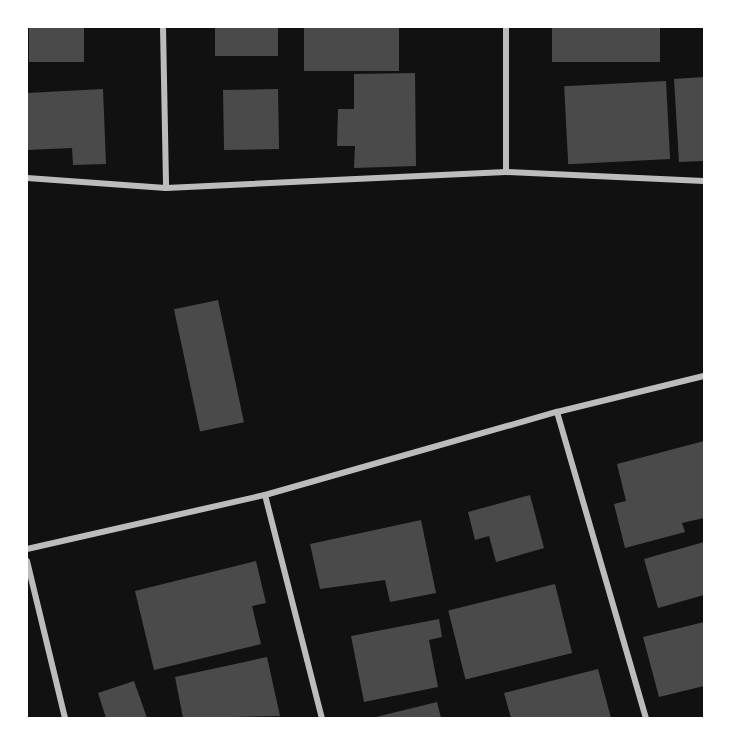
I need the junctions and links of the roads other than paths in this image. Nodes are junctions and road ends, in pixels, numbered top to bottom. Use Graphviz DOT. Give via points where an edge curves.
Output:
graph roads {
  1 [pos="163,27"];
  2 [pos="506,27"];
  3 [pos="507,172"];
  4 [pos="27,178"];
  5 [pos="704,181"];
  6 [pos="166,188"];
  7 [pos="704,376"];
  8 [pos="557,412"];
  9 [pos="265,495"];
  10 [pos="27,549"];
  11 [pos="27,561"];
  12 [pos="64,718"];
  13 [pos="322,718"];
  14 [pos="646,718"];
  1 -- 6 [label="street"];
  2 -- 3 [label="street"];
  3 -- 5 [label="street"];
  3 -- 6 [label="street"];
  4 -- 6 [label="street"];
  7 -- 8 [label="street"];
  8 -- 9 [label="street"];
  8 -- 14 [label="street"];
  9 -- 10 [label="street"];
  9 -- 13 [label="street"];
  11 -- 12 [label="street"];
}
